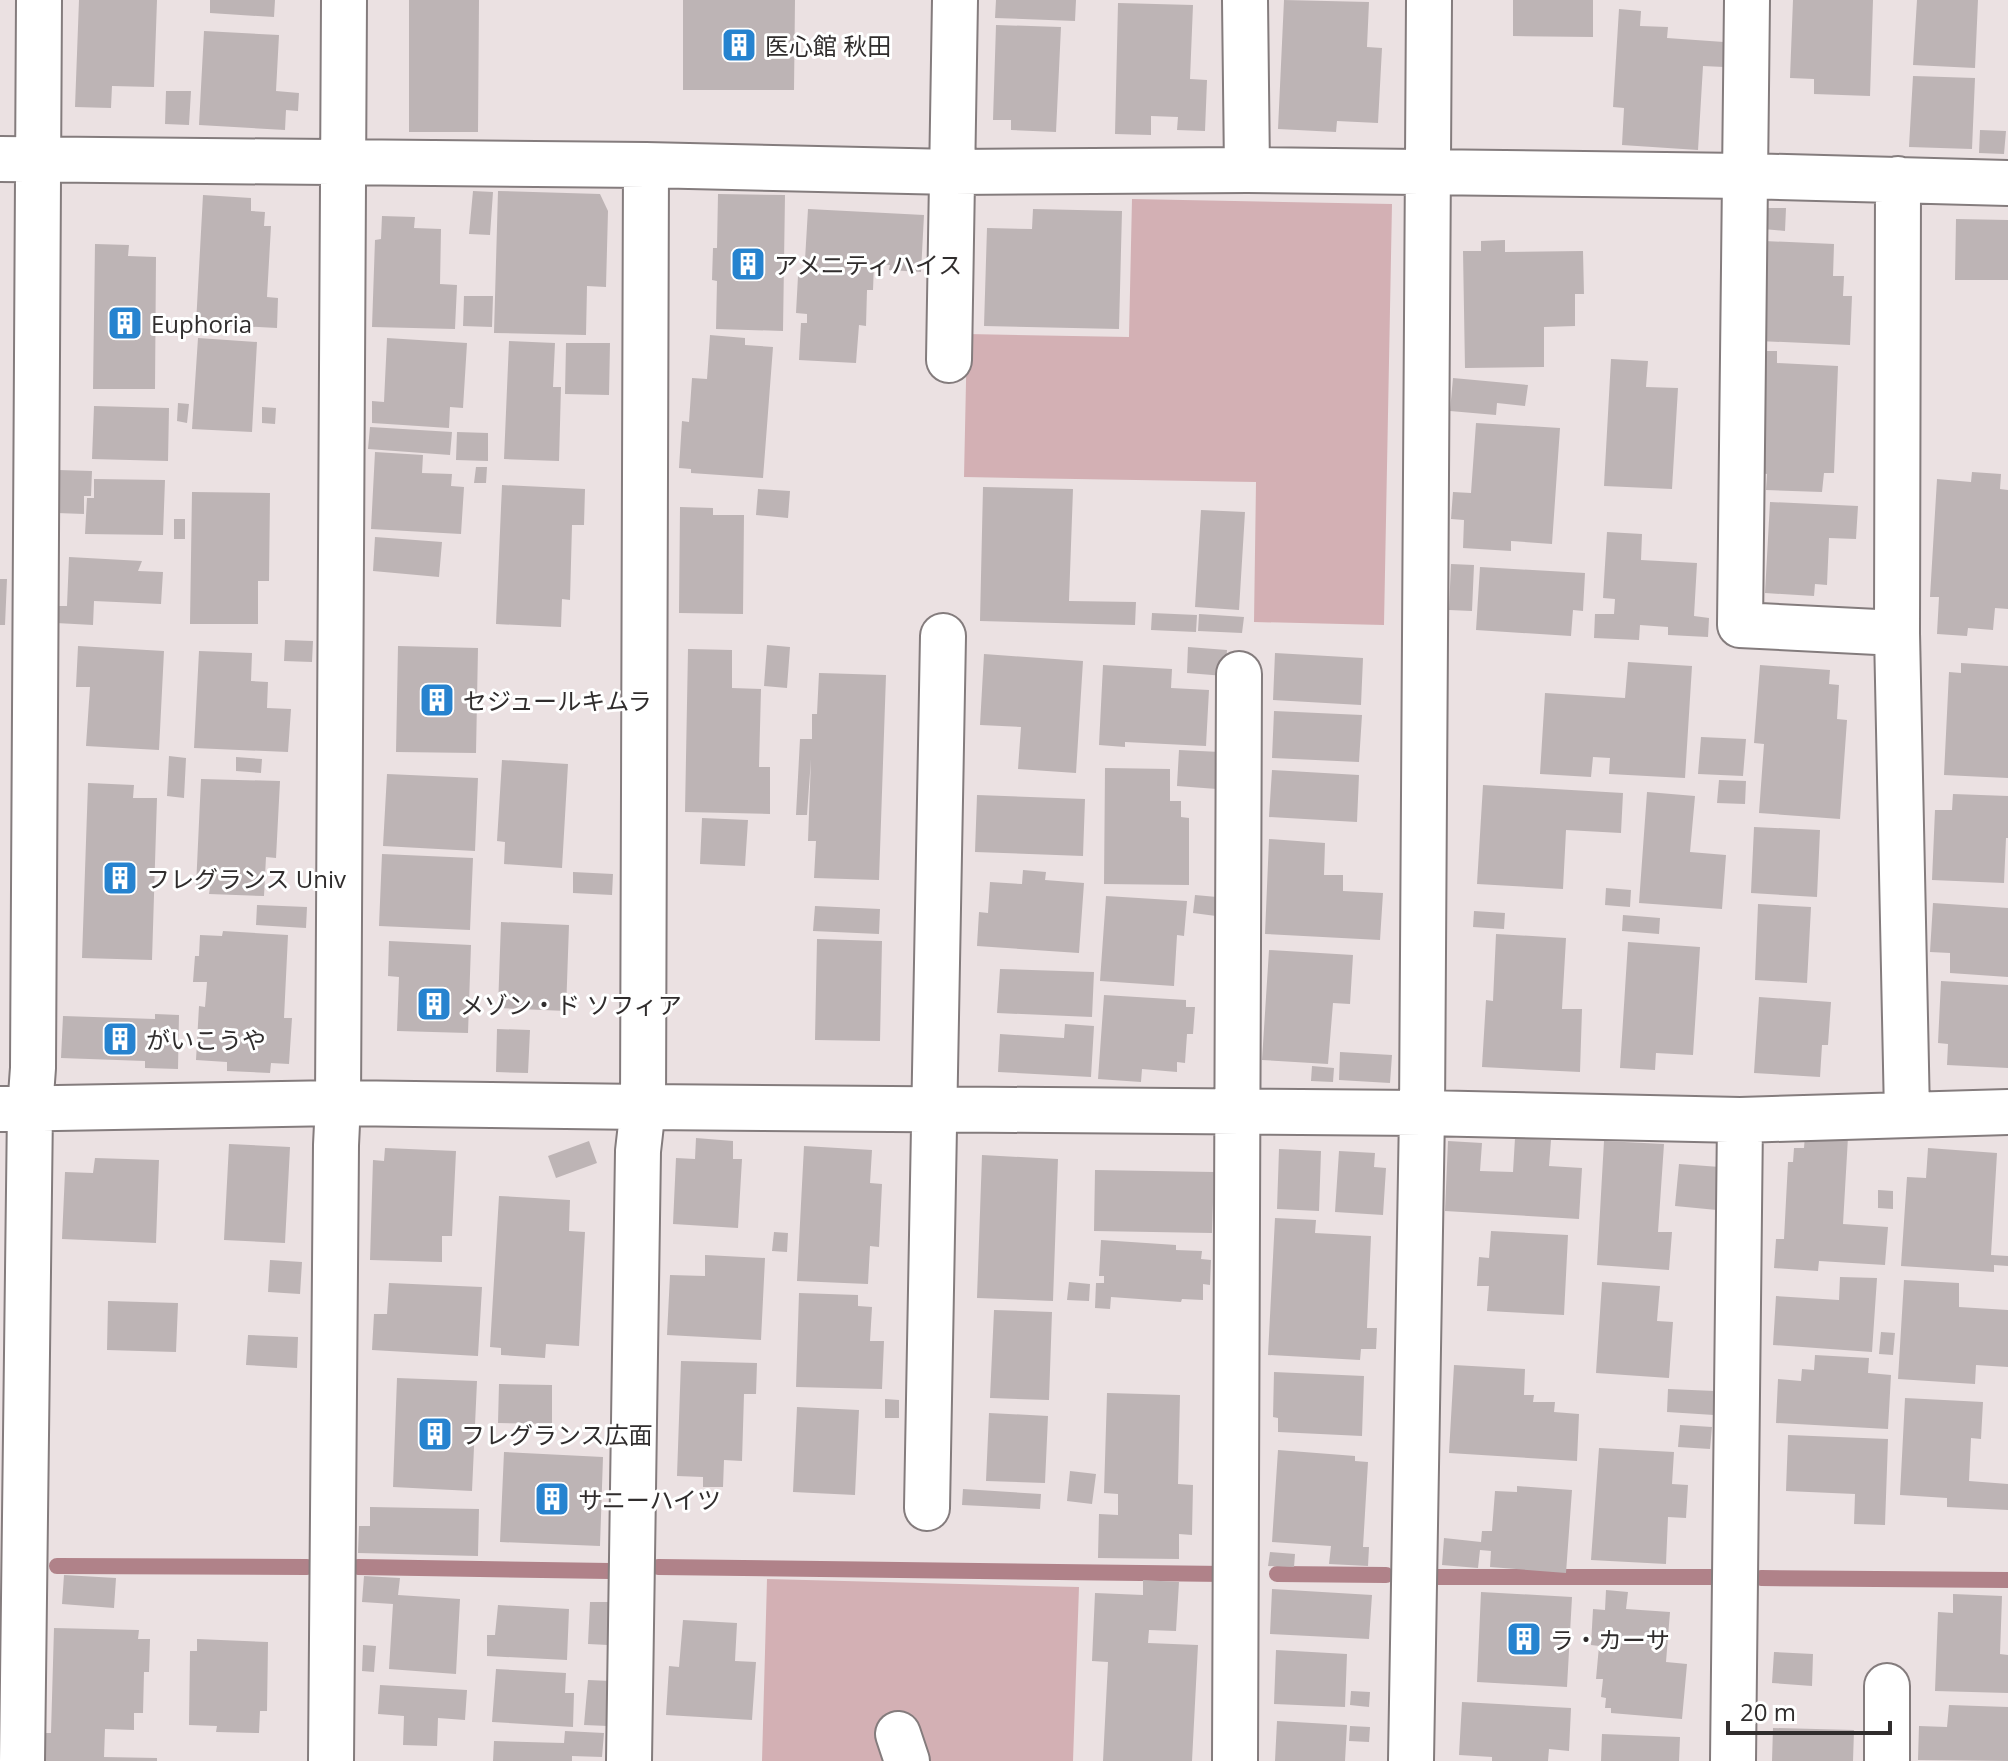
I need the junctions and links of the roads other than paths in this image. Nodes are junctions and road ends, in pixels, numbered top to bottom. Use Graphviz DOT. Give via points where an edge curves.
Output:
graph roads {
  1 [pos="39,0"];
  2 [pos="344,0"];
  3 [pos="955,0"];
  4 [pos="1245,0"];
  5 [pos="1429,0"];
  6 [pos="1747,0"];
  7 [pos="19,159"];
  8 [pos="342,163"];
  9 [pos="646,165"];
  10 [pos="1247,170"];
  11 [pos="953,172"];
  12 [pos="1427,172"];
  13 [pos="1745,176"];
  14 [pos="1898,179"];
  15 [pos="2008,183"];
  16 [pos="949,360"];
  17 [pos="1897,633"];
  18 [pos="943,636"];
  19 [pos="1239,674"];
  20 [pos="338,1103"];
  21 [pos="643,1107"];
  22 [pos="15,1109"];
  23 [pos="934,1110"];
  24 [pos="1237,1111"];
  25 [pos="2008,1112"];
  26 [pos="1422,1113"];
  27 [pos="1907,1114"];
  28 [pos="1740,1120"];
  29 [pos="927,1508"];
  30 [pos="1887,1686"];
  31 [pos="22,1761"];
  32 [pos="331,1761"];
  33 [pos="629,1761"];
  34 [pos="1235,1761"];
  35 [pos="1411,1761"];
  36 [pos="1733,1761"];
  37 [pos="1887,1761"];
  1 -- 7 [label="street"];
  2 -- 8 [label="street"];
  3 -- 11 [label="street"];
  4 -- 10 [label="street"];
  5 -- 12 [label="street"];
  6 -- 13 [label="street"];
  7 -- 8 [label="street"];
  7 -- 22 [label="street" via="34,1052"];
  8 -- 9 [label="street"];
  8 -- 20 [label="street"];
  9 -- 11 [label="street"];
  9 -- 21 [label="street"];
  10 -- 11 [label="street"];
  10 -- 12 [label="street"];
  11 -- 16 [label="street"];
  12 -- 13 [label="street"];
  12 -- 26 [label="street"];
  13 -- 14 [label="street"];
  13 -- 17 [label="street" via="1740,625"];
  14 -- 15 [label="street"];
  14 -- 17 [label="street"];
  17 -- 27 [label="street"];
  18 -- 23 [label="street"];
  19 -- 24 [label="street"];
  20 -- 21 [label="street"];
  20 -- 22 [label="street"];
  20 -- 32 [label="street"];
  21 -- 23 [label="street"];
  21 -- 33 [label="street" via="638,1151"];
  22 -- 31 [label="street"];
  23 -- 24 [label="street"];
  23 -- 29 [label="street"];
  24 -- 26 [label="street"];
  24 -- 34 [label="street"];
  25 -- 27 [label="street"];
  26 -- 28 [label="street"];
  26 -- 35 [label="street"];
  27 -- 28 [label="street"];
  28 -- 36 [label="street"];
  30 -- 37 [label="street"];
}
